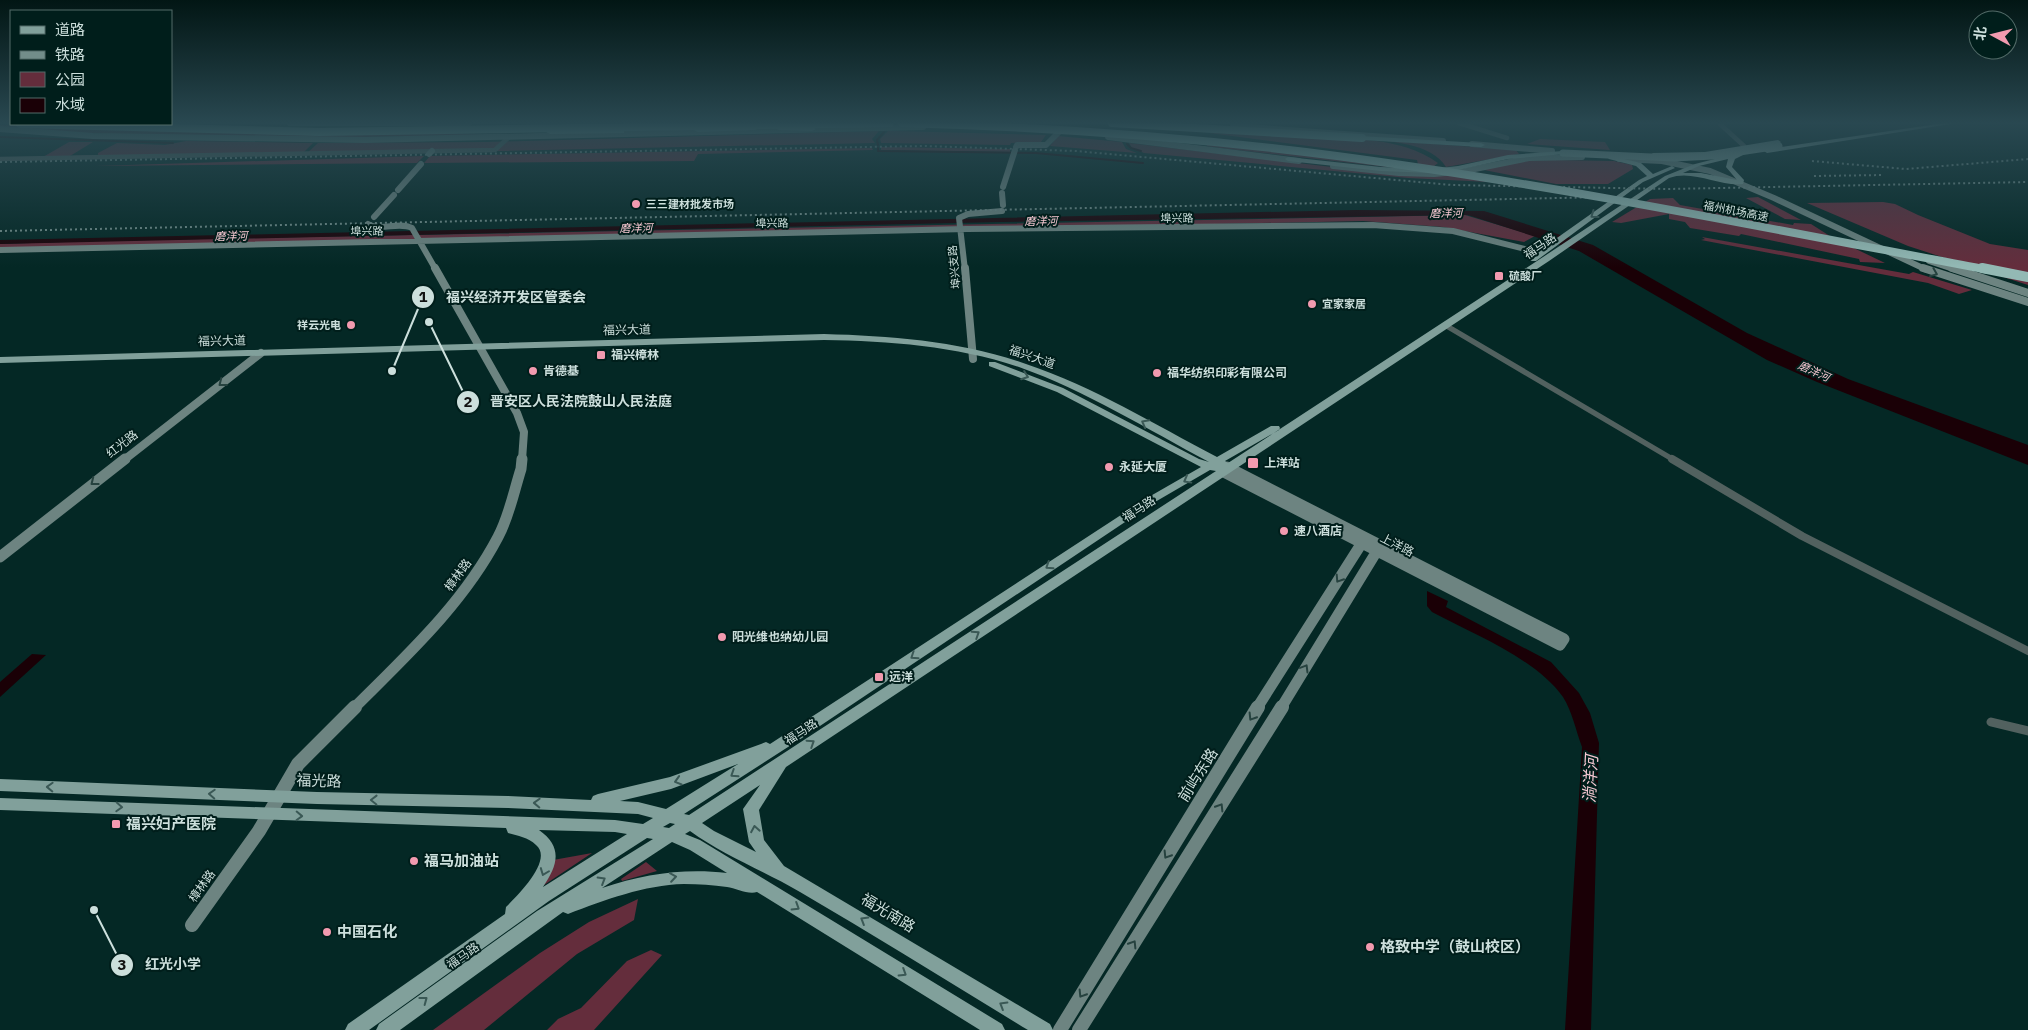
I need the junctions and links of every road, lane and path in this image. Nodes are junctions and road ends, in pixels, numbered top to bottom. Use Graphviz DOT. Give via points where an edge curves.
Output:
graph roads {
  1 [pos="415,171"];
  2 [pos="1009,171"];
  3 [pos="1391,171"];
  4 [pos="1440,171"];
  5 [pos="1462,171"];
  6 [pos="1484,171"];
  7 [pos="1647,171"];
  8 [pos="1663,171"];
  9 [pos="1680,171"];
  10 [pos="1711,171"];
  11 [pos="1733,171"];
  12 [pos="1651,176"];
  13 [pos="1666,177"];
  14 [pos="1741,182"];
  15 [pos="374,217"];
  16 [pos="368,224"];
  17 [pos="960,224"];
  18 [pos="1764,228"];
  19 [pos="416,235"];
  20 [pos="1557,246"];
  21 [pos="0,250"];
  22 [pos="1538,255"];
  23 [pos="2028,272"];
  24 [pos="2028,277"];
  25 [pos="2028,283"];
  26 [pos="2028,293"];
  27 [pos="2028,302"];
  28 [pos="1445,325"];
  29 [pos="479,350"];
  30 [pos="973,355"];
  31 [pos="257,356"];
  32 [pos="0,360"];
  33 [pos="0,366"];
  34 [pos="1220,467"];
  35 [pos="1364,541"];
  36 [pos="1378,548"];
  37 [pos="0,557"];
  38 [pos="1562,642"];
  39 [pos="2028,651"];
  40 [pos="1991,722"];
  41 [pos="2028,732"];
  42 [pos="789,739"];
  43 [pos="788,758"];
  44 [pos="0,785"];
  45 [pos="277,797"];
  46 [pos="0,804"];
  47 [pos="564,804"];
  48 [pos="267,814"];
  49 [pos="668,816"];
  50 [pos="479,822"];
  51 [pos="690,822"];
  52 [pos="647,830"];
  53 [pos="671,835"];
  54 [pos="702,840"];
  55 [pos="778,871"];
  56 [pos="770,891"];
  57 [pos="542,916"];
  58 [pos="192,925"];
  59 [pos="491,933"];
  60 [pos="354,1030"];
  61 [pos="386,1030"];
  62 [pos="996,1030"];
  63 [pos="1044,1030"];
  64 [pos="1060,1030"];
  65 [pos="1079,1030"];
  1 -- 15 [label="main road"];
  2 -- 17 [label="main road" via="1002,208 992,214 964,215"];
  3 -- 5 [label="main road" via="1416,174"];
  4 -- 18 [label="highway, 福州机场高速, bridge"];
  6 -- 23 [label="highway, 福州机场高速, bridge"];
  7 -- 12 [label="main road"];
  8 -- 12 [label="main road, 福马路"];
  9 -- 13 [label="main road, 福马路"];
  10 -- 14 [label="main road"];
  11 -- 14 [label="main road"];
  12 -- 20 [label="main road, 福马路, one-way" via="1566,235"];
  13 -- 14 [label="main road" via="1701,175"];
  13 -- 20 [label="main road, 福马路" via="1575,239"];
  14 -- 26 [label="main road" via="1905,252"];
  14 -- 27 [label="main road, one-way" via="1907,262"];
  16 -- 19 [label="main road" via="373,227 406,225"];
  17 -- 19 [label="main road, 埠兴路"];
  17 -- 22 [label="main road, 埠兴路" via="1129,230 1392,229 1450,235"];
  17 -- 30 [label="main road, 埠兴支路"];
  18 -- 24 [label="highway, 福州机场高速, bridge"];
  18 -- 25 [label="highway, bridge"];
  19 -- 21 [label="main road, 埠兴路"];
  19 -- 29 [label="main road, 樟林路"];
  20 -- 22 [label="main road, 福马路"];
  20 -- 28 [label="main road, 福马路"];
  22 -- 34 [label="main road, 福马路"];
  28 -- 34 [label="main road, 福马路"];
  28 -- 39 [label="street" via="1802,536"];
  29 -- 30 [label="main road, 福兴大道" via="843,344 897,346"];
  29 -- 31 [label="main road, 福兴大道"];
  29 -- 45 [label="main road, 樟林路" via="517,413 524,432 518,477 499,536 456,601 414,648 302,759"];
  30 -- 34 [label="main road, 福兴大道" via="1060,390 1195,461"];
  31 -- 32 [label="main road, 福兴大道"];
  31 -- 33 [label="main road, 福兴大道"];
  31 -- 37 [label="main road, 红光路, one-way"];
  34 -- 35 [label="main road, 上洋路"];
  34 -- 42 [label="main road, 福马路, one-way" via="1151,500"];
  43 -- 34 [label="main road, 福马路, one-way"];
  35 -- 36 [label="main road, 上洋路"];
  35 -- 64 [label="main road, 前屿东路, one-way"];
  36 -- 38 [label="main road, 上洋路"];
  65 -- 36 [label="main road, one-way"];
  40 -- 41 [label="street"];
  42 -- 47 [label="main road, one-way" via="671,783 623,796"];
  42 -- 49 [label="main road, 福马路, one-way"];
  43 -- 51 [label="main road, 福马路"];
  55 -- 43 [label="main road, one-way" via="757,842 752,809 772,775"];
  45 -- 44 [label="main road, 福光路, one-way"];
  47 -- 45 [label="main road, 福光路, one-way"];
  45 -- 48 [label="main road, 樟林路"];
  46 -- 48 [label="main road, one-way"];
  47 -- 49 [label="main road, 福光路" via="638,808"];
  48 -- 50 [label="main road, one-way"];
  48 -- 58 [label="main road, 樟林路"];
  49 -- 51 [label="main road, 福光路"];
  49 -- 52 [label="main road, 福马路"];
  50 -- 52 [label="main road"];
  50 -- 59 [label="main road, one-way" via="538,835 545,843 548,855 540,882"];
  51 -- 53 [label="main road, 福马路"];
  51 -- 54 [label="main road"];
  52 -- 53 [label="main road"];
  52 -- 59 [label="main road, 福马路"];
  53 -- 54 [label="main road"];
  57 -- 53 [label="main road, 福马路, one-way"];
  54 -- 55 [label="main road, 福光南路"];
  54 -- 56 [label="main road"];
  63 -- 55 [label="main road, 福光南路, one-way"];
  57 -- 56 [label="main road, one-way" via="619,888 677,876 728,878"];
  56 -- 62 [label="main road, one-way"];
  61 -- 57 [label="main road, 福马路, one-way"];
  59 -- 60 [label="main road, 福马路"];
}
